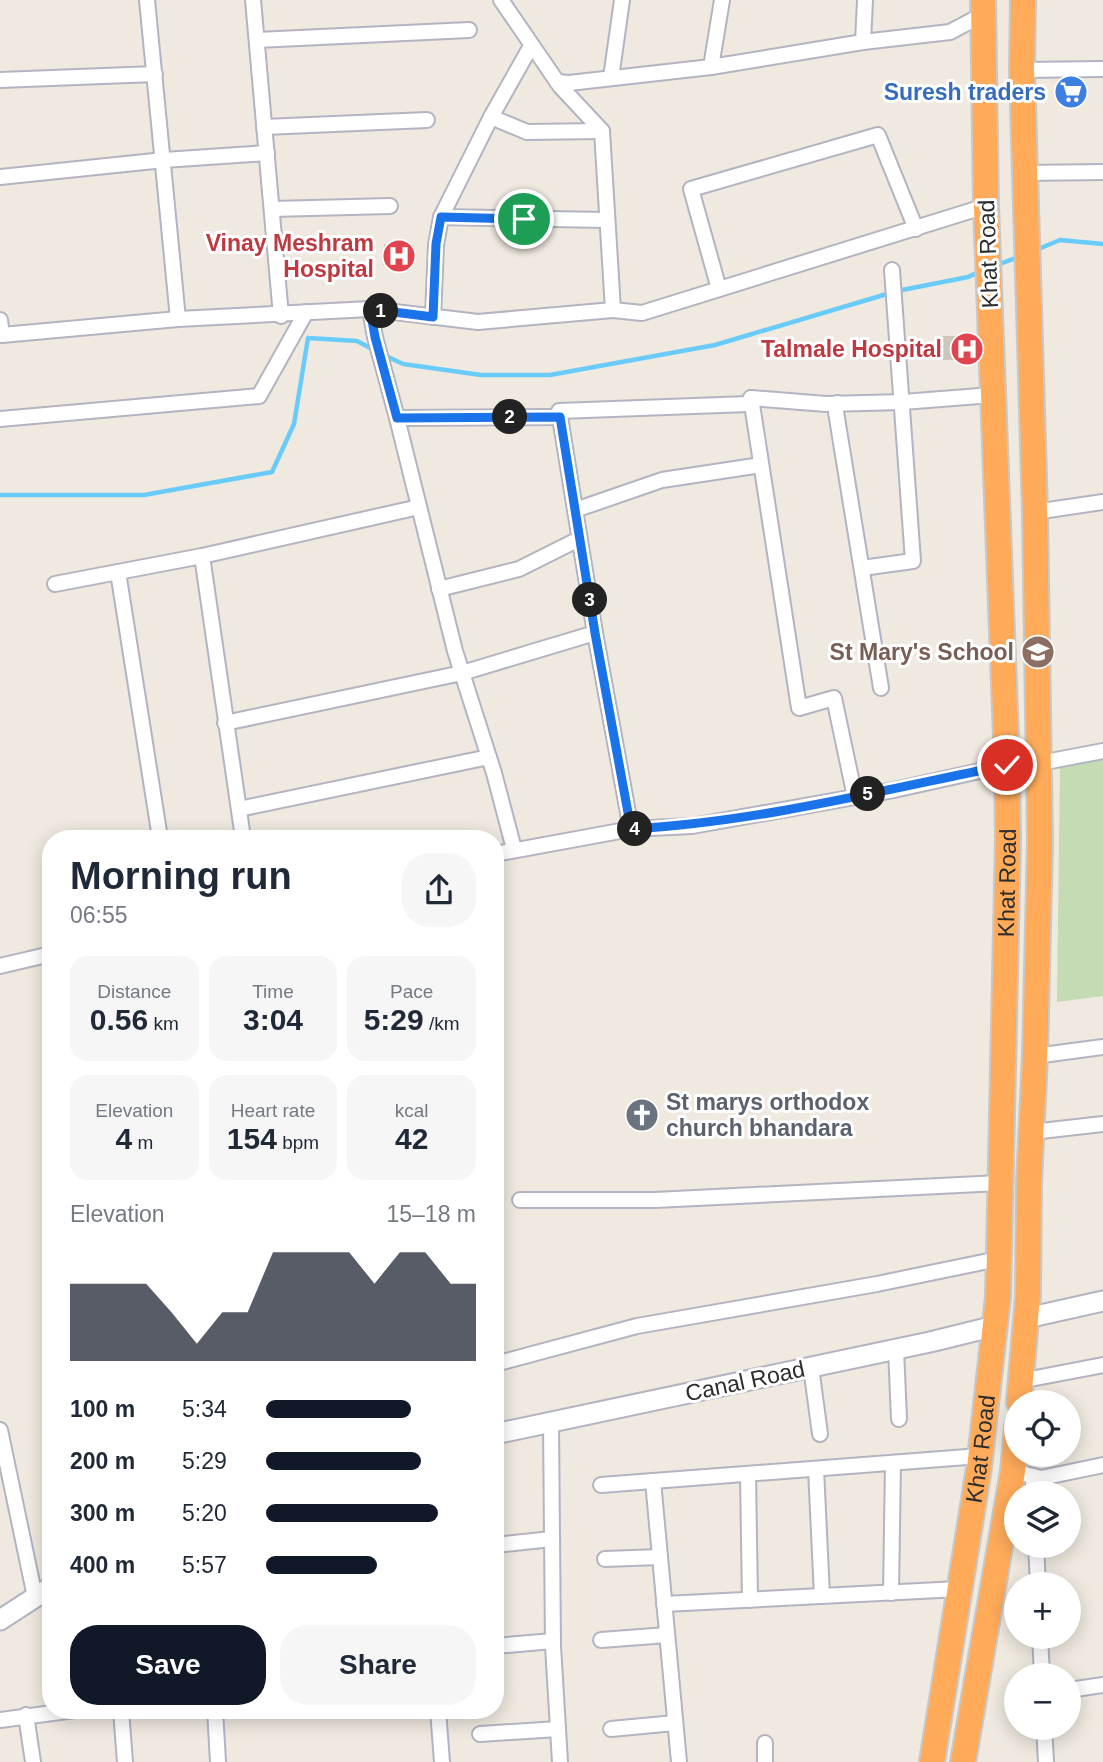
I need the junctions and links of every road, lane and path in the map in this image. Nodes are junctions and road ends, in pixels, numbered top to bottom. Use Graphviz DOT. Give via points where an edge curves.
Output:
graph roads {
  1 [pos="147,0"];
  2 [pos="253,0"];
  3 [pos="501,0"];
  4 [pos="622,0"];
  5 [pos="722,0"];
  6 [pos="865,0"];
  7 [pos="1023,0"];
  8 [pos="984,7"];
  9 [pos="469,30"];
  10 [pos="257,40"];
  11 [pos="863,42"];
  12 [pos="531,46"];
  13 [pos="711,67"];
  14 [pos="1103,69"];
  15 [pos="1022,70"];
  16 [pos="155,74"];
  17 [pos="611,78"];
  18 [pos="0,80"];
  19 [pos="557,82"];
  20 [pos="491,117"];
  21 [pos="427,120"];
  22 [pos="264,127"];
  23 [pos="602,131"];
  24 [pos="267,153"];
  25 [pos="164,160"];
  26 [pos="1103,172"];
  27 [pos="1025,173"];
  28 [pos="0,177"];
  29 [pos="390,206"];
  30 [pos="986,206"];
  31 [pos="272,209"];
  32 [pos="441,217"];
  33 [pos="607,220"];
  34 [pos="916,229"];
  35 [pos="892,270"];
  36 [pos="719,289"];
  37 [pos="370,309"];
  38 [pos="613,310"];
  39 [pos="306,312"];
  40 [pos="281,316"];
  41 [pos="433,317"];
  42 [pos="178,319"];
  43 [pos="0,320"];
  44 [pos="992,395"];
  45 [pos="751,398"];
  46 [pos="903,402"];
  47 [pos="837,403"];
  48 [pos="560,417"];
  49 [pos="397,418"];
  50 [pos="0,419"];
  51 [pos="761,465"];
  52 [pos="1103,502"];
  53 [pos="419,507"];
  54 [pos="575,510"];
  55 [pos="1035,512"];
  56 [pos="579,539"];
  57 [pos="202,556"];
  58 [pos="862,568"];
  59 [pos="118,572"];
  60 [pos="55,584"];
  61 [pos="439,589"];
  62 [pos="595,633"];
  63 [pos="462,673"];
  64 [pos="881,688"];
  65 [pos="225,723"];
  66 [pos="1103,751"];
  67 [pos="489,757"];
  68 [pos="1040,763"];
  69 [pos="1007,765"];
  70 [pos="855,797"];
  71 [pos="239,810"];
  72 [pos="631,829"];
  73 [pos="159,830"];
  74 [pos="242,830"];
  75 [pos="514,849"];
  76 [pos="504,852"];
  77 [pos="42,956"];
  78 [pos="0,966"];
  79 [pos="1103,1047"];
  80 [pos="1035,1056"];
  81 [pos="1103,1124"];
  82 [pos="1032,1132"];
  83 [pos="1000,1183"];
  84 [pos="520,1200"];
  85 [pos="998,1259"];
  86 [pos="1103,1301"];
  87 [pos="1027,1318"];
  88 [pos="995,1326"];
  89 [pos="896,1349"];
  90 [pos="504,1362"];
  91 [pos="1103,1365"];
  92 [pos="811,1367"];
  93 [pos="1020,1388"];
  94 [pos="899,1419"];
  95 [pos="551,1422"];
  96 [pos="0,1430"];
  97 [pos="504,1432"];
  98 [pos="820,1433"];
  99 [pos="980,1456"];
  100 [pos="893,1463"];
  101 [pos="1103,1465"];
  102 [pos="1022,1467"];
  103 [pos="816,1469"];
  104 [pos="748,1474"];
  105 [pos="1023,1474"];
  106 [pos="653,1481"];
  107 [pos="1027,1481"];
  108 [pos="601,1485"];
  109 [pos="552,1539"];
  110 [pos="504,1544"];
  111 [pos="660,1557"];
  112 [pos="605,1559"];
  113 [pos="42,1588"];
  114 [pos="959,1589"];
  115 [pos="42,1593"];
  116 [pos="891,1593"];
  117 [pos="822,1596"];
  118 [pos="750,1600"];
  119 [pos="664,1604"];
  120 [pos="0,1619"];
  121 [pos="667,1634"];
  122 [pos="601,1640"];
  123 [pos="553,1641"];
  124 [pos="504,1645"];
  125 [pos="1103,1685"];
  126 [pos="1081,1688"];
  127 [pos="42,1713"];
  128 [pos="26,1715"];
  129 [pos="122,1719"];
  130 [pos="216,1719"];
  131 [pos="439,1719"];
  132 [pos="0,1720"];
  133 [pos="675,1723"];
  134 [pos="558,1728"];
  135 [pos="611,1729"];
  136 [pos="480,1734"];
  137 [pos="1045,1740"];
  138 [pos="765,1743"];
  139 [pos="33,1762"];
  140 [pos="125,1762"];
  141 [pos="218,1762"];
  142 [pos="442,1762"];
  143 [pos="560,1762"];
  144 [pos="679,1762"];
  145 [pos="765,1762"];
  146 [pos="932,1762"];
  147 [pos="963,1762"];
  148 [pos="1046,1762"];
  1 -- 16 [label="street"];
  2 -- 10 [label="street"];
  3 -- 12 [label="street"];
  4 -- 17 [label="street"];
  5 -- 13 [label="street"];
  6 -- 11 [label="street"];
  7 -- 15 [label="highway, Khat Road"];
  8 -- 11 [label="street" via="950,32"];
  8 -- 30 [label="highway, Khat Road"];
  9 -- 10 [label="street"];
  10 -- 22 [label="street"];
  11 -- 13 [label="street"];
  12 -- 19 [label="street"];
  12 -- 20 [label="street"];
  13 -- 17 [label="street"];
  14 -- 15 [label="street"];
  15 -- 27 [label="highway, Khat Road"];
  16 -- 18 [label="street"];
  16 -- 25 [label="street"];
  17 -- 19 [label="street"];
  19 -- 23 [label="street"];
  20 -- 23 [label="street" via="527,132"];
  20 -- 32 [label="street"];
  21 -- 22 [label="street"];
  22 -- 24 [label="street"];
  23 -- 33 [label="street"];
  24 -- 25 [label="street"];
  24 -- 31 [label="street"];
  25 -- 28 [label="street"];
  25 -- 42 [label="street"];
  26 -- 27 [label="street"];
  27 -- 55 [label="highway, Khat Road"];
  29 -- 31 [label="street"];
  30 -- 34 [label="street"];
  30 -- 44 [label="highway, Khat Road"];
  31 -- 40 [label="street"];
  32 -- 33 [label="street"];
  32 -- 41 [label="street"];
  33 -- 38 [label="street"];
  34 -- 36 [label="street"];
  34 -- 36 [label="street" via="878,135 691,189"];
  35 -- 46 [label="street"];
  36 -- 38 [label="street" via="642,313"];
  37 -- 39 [label="street"];
  37 -- 41 [label="street"];
  37 -- 49 [label="street"];
  38 -- 41 [label="street" via="478,323"];
  39 -- 40 [label="street"];
  39 -- 50 [label="street" via="260,396"];
  40 -- 42 [label="street"];
  42 -- 43 [label="street" via="2,335"];
  44 -- 46 [label="street"];
  44 -- 69 [label="highway, Khat Road"];
  45 -- 47 [label="street"];
  45 -- 48 [label="street" via="748,404 559,411"];
  45 -- 51 [label="street"];
  46 -- 47 [label="street"];
  46 -- 58 [label="street" via="914,561"];
  47 -- 58 [label="street"];
  48 -- 49 [label="street"];
  48 -- 54 [label="street"];
  49 -- 53 [label="street"];
  51 -- 54 [label="street" via="662,480"];
  51 -- 70 [label="street" via="799,708 834,698"];
  52 -- 55 [label="street"];
  53 -- 57 [label="street"];
  53 -- 61 [label="street"];
  54 -- 56 [label="street"];
  55 -- 68 [label="highway, Khat Road"];
  56 -- 61 [label="street" via="519,569"];
  56 -- 62 [label="street"];
  57 -- 59 [label="street"];
  57 -- 65 [label="street"];
  58 -- 64 [label="street"];
  59 -- 60 [label="street"];
  59 -- 73 [label="street"];
  61 -- 63 [label="street"];
  62 -- 63 [label="street"];
  62 -- 72 [label="street"];
  63 -- 65 [label="street"];
  63 -- 67 [label="street"];
  65 -- 71 [label="street"];
  66 -- 68 [label="street"];
  67 -- 71 [label="street"];
  67 -- 75 [label="street"];
  68 -- 69 [label="highway"];
  68 -- 80 [label="highway, Khat Road"];
  69 -- 70 [label="street"];
  69 -- 83 [label="highway, Khat Road"];
  70 -- 72 [label="street" via="692,826"];
  71 -- 74 [label="street"];
  72 -- 75 [label="street"];
  75 -- 76 [label="street"];
  77 -- 78 [label="street"];
  79 -- 80 [label="street"];
  80 -- 82 [label="highway, Khat Road"];
  81 -- 82 [label="street"];
  82 -- 87 [label="highway, Khat Road"];
  83 -- 84 [label="street" via="655,1200"];
  83 -- 85 [label="highway, Khat Road"];
  85 -- 88 [label="highway, Khat Road"];
  85 -- 90 [label="street" via="637,1326"];
  86 -- 87 [label="street"];
  87 -- 88 [label="highway"];
  87 -- 93 [label="highway, Khat Road"];
  88 -- 89 [label="street, Canal Road"];
  88 -- 99 [label="highway, Khat Road"];
  89 -- 92 [label="street, Canal Road"];
  89 -- 94 [label="street"];
  91 -- 93 [label="street"];
  92 -- 95 [label="street, Canal Road"];
  92 -- 98 [label="street"];
  95 -- 97 [label="street, Canal Road"];
  95 -- 109 [label="street"];
  96 -- 113 [label="street"];
  99 -- 100 [label="street"];
  99 -- 114 [label="highway, Khat Road"];
  100 -- 103 [label="street"];
  100 -- 116 [label="street"];
  101 -- 105 [label="street" via="1041,1478"];
  102 -- 105 [label="highway, Khat Road"];
  103 -- 104 [label="street"];
  103 -- 117 [label="street"];
  104 -- 106 [label="street"];
  104 -- 118 [label="street"];
  105 -- 107 [label="street"];
  105 -- 147 [label="highway, Khat Road"];
  106 -- 108 [label="street"];
  106 -- 111 [label="street"];
  109 -- 110 [label="street"];
  109 -- 123 [label="street"];
  111 -- 112 [label="street"];
  111 -- 119 [label="street"];
  114 -- 116 [label="street"];
  114 -- 146 [label="highway, Khat Road"];
  115 -- 120 [label="street"];
  116 -- 117 [label="street"];
  117 -- 118 [label="street"];
  118 -- 119 [label="street"];
  119 -- 121 [label="street"];
  121 -- 122 [label="street"];
  121 -- 133 [label="street"];
  123 -- 124 [label="street"];
  123 -- 134 [label="street"];
  125 -- 126 [label="street"];
  127 -- 128 [label="street"];
  128 -- 132 [label="street"];
  128 -- 139 [label="street"];
  129 -- 140 [label="street"];
  130 -- 141 [label="street"];
  131 -- 142 [label="street"];
  133 -- 135 [label="street"];
  133 -- 144 [label="street"];
  134 -- 136 [label="street"];
  134 -- 143 [label="street"];
  137 -- 148 [label="street"];
  138 -- 145 [label="street"];
}
